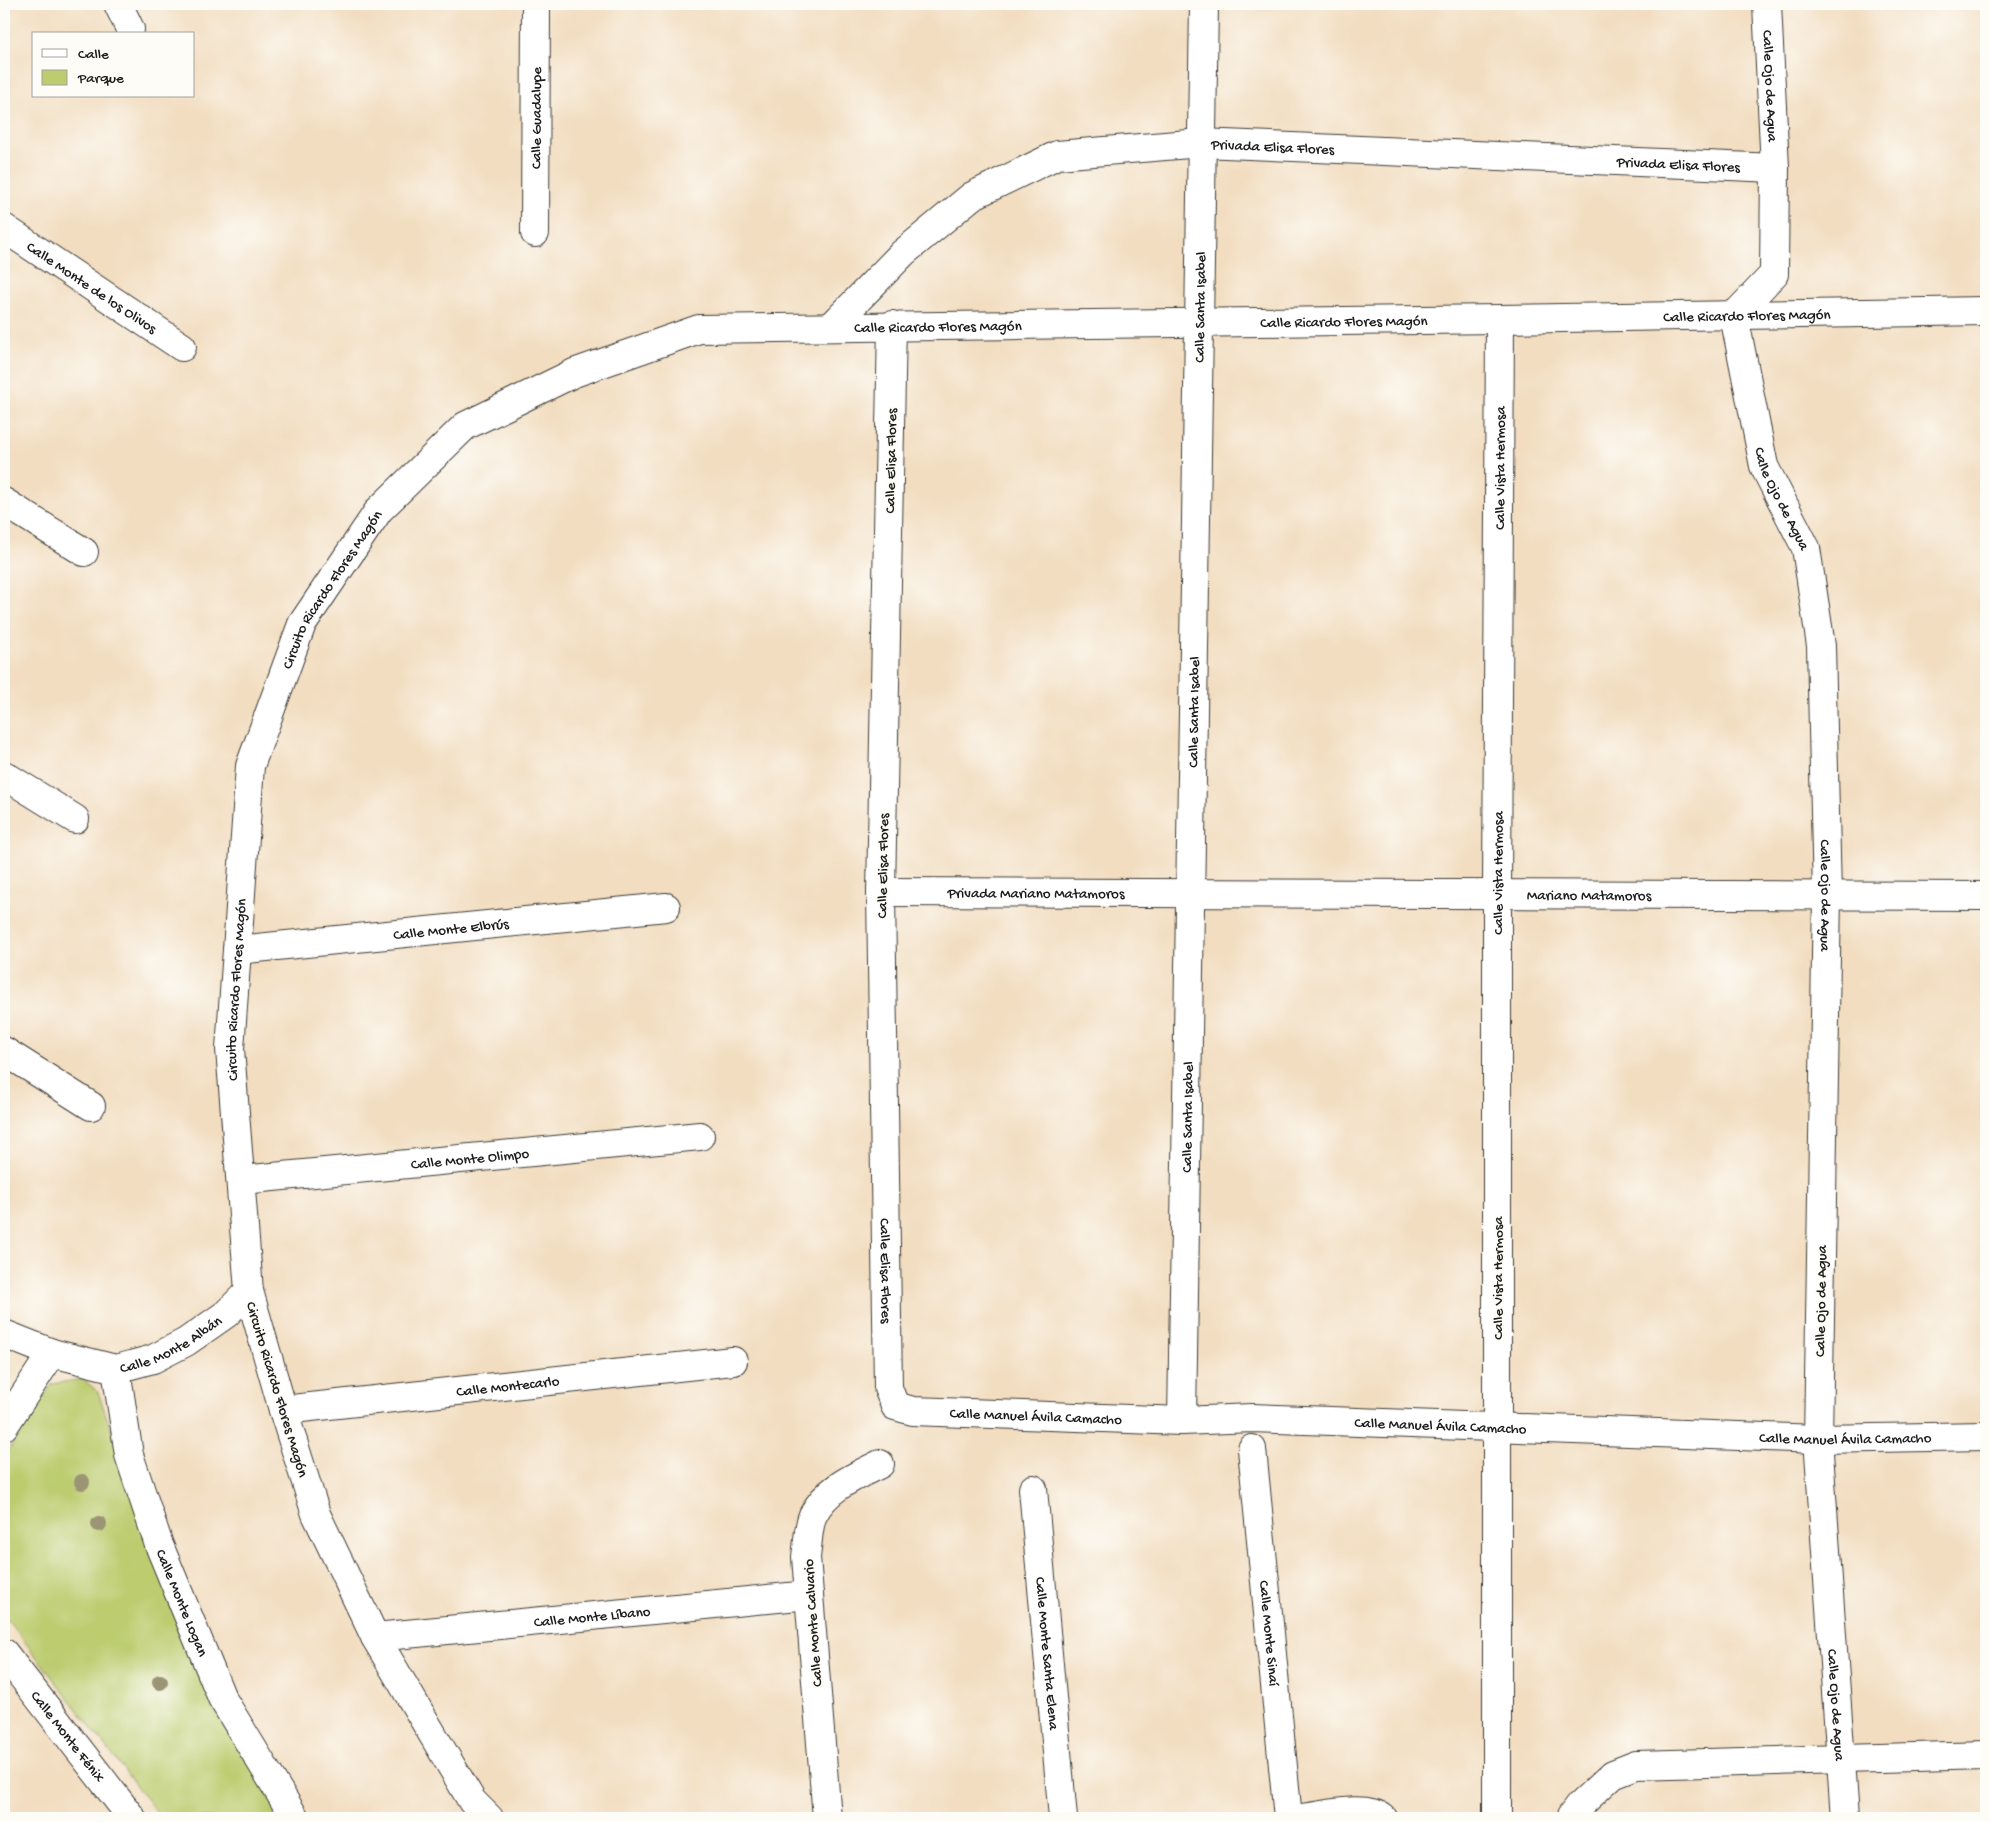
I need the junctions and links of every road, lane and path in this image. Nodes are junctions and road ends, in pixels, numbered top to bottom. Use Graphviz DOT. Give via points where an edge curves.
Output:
graph roads {
  1 [pos="118,4"];
  2 [pos="536,4"];
  3 [pos="1204,4"];
  4 [pos="1767,4"];
  5 [pos="130,29"];
  6 [pos="1201,143"];
  7 [pos="1775,168"];
  8 [pos="4,228"];
  9 [pos="536,232"];
  10 [pos="1986,311"];
  11 [pos="1734,316"];
  12 [pos="1500,319"];
  13 [pos="1199,322"];
  14 [pos="892,325"];
  15 [pos="832,326"];
  16 [pos="699,329"];
  17 [pos="182,346"];
  18 [pos="4,502"];
  19 [pos="84,552"];
  20 [pos="4,774"];
  21 [pos="75,819"];
  22 [pos="881,892"];
  23 [pos="1190,893"];
  24 [pos="1497,894"];
  25 [pos="1827,895"];
  26 [pos="1986,896"];
  27 [pos="666,907"];
  28 [pos="237,950"];
  29 [pos="4,1050"];
  30 [pos="91,1106"];
  31 [pos="700,1136"];
  32 [pos="241,1180"];
  33 [pos="249,1290"];
  34 [pos="4,1334"];
  35 [pos="52,1353"];
  36 [pos="733,1361"];
  37 [pos="116,1369"];
  38 [pos="895,1406"];
  39 [pos="283,1410"];
  40 [pos="1182,1421"];
  41 [pos="4,1426"];
  42 [pos="1497,1426"];
  43 [pos="1986,1436"];
  44 [pos="1818,1439"];
  45 [pos="1252,1449"];
  46 [pos="880,1464"];
  47 [pos="1033,1489"];
  48 [pos="809,1595"];
  49 [pos="375,1637"];
  50 [pos="4,1653"];
  51 [pos="1986,1755"];
  52 [pos="1841,1760"];
  53 [pos="132,1818"];
  54 [pos="295,1818"];
  55 [pos="489,1818"];
  56 [pos="827,1818"];
  57 [pos="1062,1818"];
  58 [pos="1288,1818"];
  59 [pos="1301,1818"];
  60 [pos="1383,1818"];
  61 [pos="1496,1818"];
  62 [pos="1570,1818"];
  63 [pos="1845,1818"];
  1 -- 5 [label="street"];
  2 -- 9 [label="street, Calle Guadalupe"];
  3 -- 6 [label="street, Calle Santa Isabel"];
  4 -- 7 [label="street, Calle Ojo de Agua"];
  6 -- 7 [label="street, Privada Elisa Flores"];
  6 -- 13 [label="street, Calle Santa Isabel"];
  6 -- 15 [label="street, Privada Elisa Flores" via="1057,155 972,196 903,253"];
  7 -- 11 [label="street, Calle Ojo de Agua" via="1774,274"];
  8 -- 17 [label="street, Calle Monte de los Olivos"];
  10 -- 11 [label="street, Calle Ricardo Flores Magón"];
  11 -- 12 [label="street, Calle Ricardo Flores Magón"];
  11 -- 25 [label="street, Calle Ojo de Agua" via="1764,466 1806,548 1808,558 1822,646"];
  12 -- 13 [label="street, Calle Ricardo Flores Magón"];
  12 -- 24 [label="street, Calle Vista Hermosa"];
  13 -- 14 [label="street, Calle Ricardo Flores Magón"];
  13 -- 23 [label="street, Calle Santa Isabel"];
  14 -- 15 [label="street, Calle Ricardo Flores Magón"];
  14 -- 22 [label="street, Calle Elisa Flores"];
  15 -- 16 [label="street, Calle Ricardo Flores Magón"];
  16 -- 28 [label="street, Circuito Ricardo Flores Magón" via="574,373 465,426 379,510 302,624 250,766"];
  18 -- 19 [label="street"];
  20 -- 21 [label="street"];
  22 -- 23 [label="street, Privada Mariano Matamoros"];
  22 -- 38 [label="street, Calle Elisa Flores" via="888,1388"];
  23 -- 24 [label="street, Mariano Matamoros"];
  23 -- 40 [label="street, Calle Santa Isabel"];
  24 -- 25 [label="street, Mariano Matamoros"];
  24 -- 42 [label="street, Calle Vista Hermosa"];
  25 -- 26 [label="street, Mariano Matamoros"];
  25 -- 44 [label="street, Calle Ojo de Agua"];
  27 -- 28 [label="street, Calle Monte Elbrús"];
  28 -- 32 [label="street, Circuito Ricardo Flores Magón" via="230,1049"];
  29 -- 30 [label="street"];
  31 -- 32 [label="street, Calle Monte Olimpo"];
  32 -- 33 [label="street, Circuito Ricardo Flores Magón"];
  33 -- 37 [label="street, Calle Monte Albán" via="226,1314 186,1342 153,1359"];
  33 -- 39 [label="street, Circuito Ricardo Flores Magón"];
  34 -- 35 [label="street, Calle Monte Albán"];
  35 -- 37 [label="street, Calle Monte Albán"];
  35 -- 41 [label="street"];
  36 -- 39 [label="street, Calle Montecarlo"];
  37 -- 54 [label="street, Calle Monte Logan" via="129,1455 159,1545 222,1698"];
  38 -- 40 [label="street, Calle Manuel Ávila Camacho" via="913,1411"];
  39 -- 49 [label="street, Circuito Ricardo Flores Magón" via="316,1514"];
  40 -- 42 [label="street, Calle Manuel Ávila Camacho" via="1252,1418"];
  42 -- 44 [label="street, Calle Manuel Ávila Camacho"];
  42 -- 61 [label="street, Calle Vista Hermosa"];
  43 -- 44 [label="street, Calle Manuel Ávila Camacho"];
  44 -- 52 [label="street, Calle Ojo de Agua"];
  45 -- 58 [label="street, Calle Monte Sinaí"];
  46 -- 48 [label="street, Calle Monte Calvario" via="828,1494 813,1515 806,1557"];
  47 -- 57 [label="street, Calle Monte Santa Elena"];
  48 -- 49 [label="street, Calle Monte Líbano"];
  48 -- 56 [label="street, Calle Monte Calvario"];
  49 -- 55 [label="street, Circuito Ricardo Flores Magón" via="472,1801"];
  50 -- 53 [label="street, Calle Monte Fénix"];
  51 -- 52 [label="street"];
  52 -- 62 [label="street" via="1636,1765 1614,1774"];
  52 -- 63 [label="street, Calle Ojo de Agua"];
  59 -- 60 [label="street" via="1359,1811"];
}
